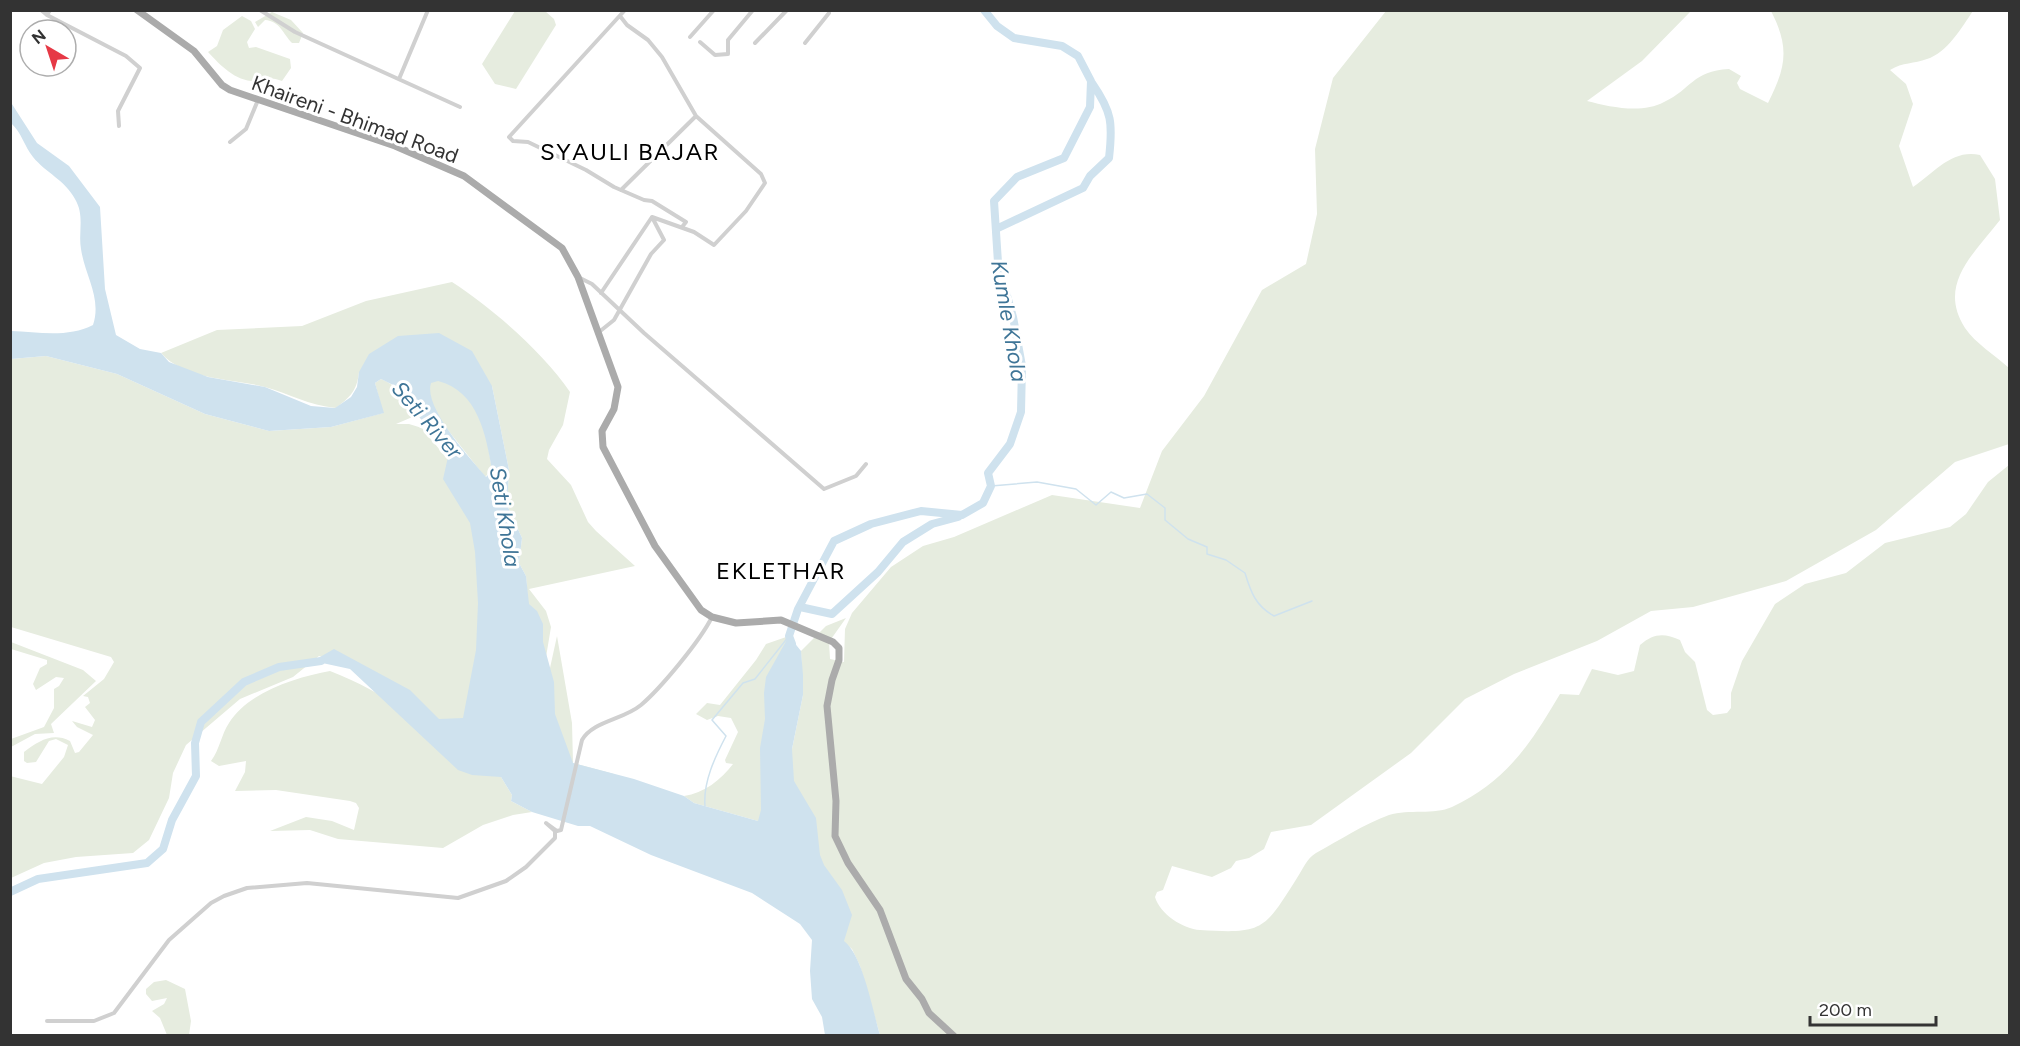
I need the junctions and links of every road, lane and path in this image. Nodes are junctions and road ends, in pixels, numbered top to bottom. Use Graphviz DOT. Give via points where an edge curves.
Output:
graph roads {
  1 [pos="41,10"];
  2 [pos="137,10"];
  3 [pos="260,10"];
  4 [pos="428,10"];
  5 [pos="625,10"];
  6 [pos="714,10"];
  7 [pos="753,10"];
  8 [pos="787,10"];
  9 [pos="49,13"];
  10 [pos="829,13"];
  11 [pos="620,16"];
  12 [pos="690,38"];
  13 [pos="700,42"];
  14 [pos="755,43"];
  15 [pos="806,43"];
  16 [pos="399,79"];
  17 [pos="258,100"];
  18 [pos="460,107"];
  19 [pos="696,116"];
  20 [pos="119,126"];
  21 [pos="230,142"];
  22 [pos="621,190"];
  23 [pos="652,217"];
  24 [pos="682,227"];
  25 [pos="578,277"];
  26 [pos="601,293"];
  27 [pos="620,311"];
  28 [pos="598,332"];
  29 [pos="866,464"];
  30 [pos="712,617"];
  31 [pos="47,1021"];
  32 [pos="954,1035"];
  1 -- 9 [label="street"];
  2 -- 17 [label="main road, Khaireni - Bhimad Road" via="195,51 224,87"];
  3 -- 16 [label="street" via="295,32"];
  4 -- 16 [label="street"];
  5 -- 11 [label="street"];
  6 -- 12 [label="street"];
  7 -- 13 [label="street" via="728,40 728,54 715,55"];
  8 -- 14 [label="street"];
  9 -- 20 [label="street" via="126,56 140,68 118,111"];
  10 -- 15 [label="street"];
  11 -- 19 [label="street" via="662,57"];
  11 -- 22 [label="street" via="509,137 528,142"];
  16 -- 18 [label="street"];
  17 -- 21 [label="street" via="246,129"];
  17 -- 25 [label="main road, Khaireni - Bhimad Road" via="394,146 464,176 562,248"];
  19 -- 22 [label="street"];
  19 -- 24 [label="street" via="761,174 765,183 746,211 714,245"];
  22 -- 24 [label="street" via="652,201 686,222"];
  23 -- 24 [label="street"];
  23 -- 26 [label="street"];
  23 -- 27 [label="street" via="664,240 647,261"];
  25 -- 26 [label="street"];
  25 -- 28 [label="main road, Khaireni - Bhimad Road"];
  26 -- 27 [label="street"];
  27 -- 28 [label="street"];
  27 -- 29 [label="street" via="824,489 856,476"];
  28 -- 30 [label="main road, Khaireni - Bhimad Road" via="618,387 614,409 602,431 603,447 665,562 694,603"];
  30 -- 31 [label="street" via="642,704 613,722 590,729 582,740 559,832 546,823 555,831 555,838 519,873 466,896 307,883 247,888 220,898 169,940 114,1013 94,1021"];
  30 -- 32 [label="main road" via="736,623 781,620 839,648 827,706 836,801 835,836 880,910 906,979 929,1013"];
}
